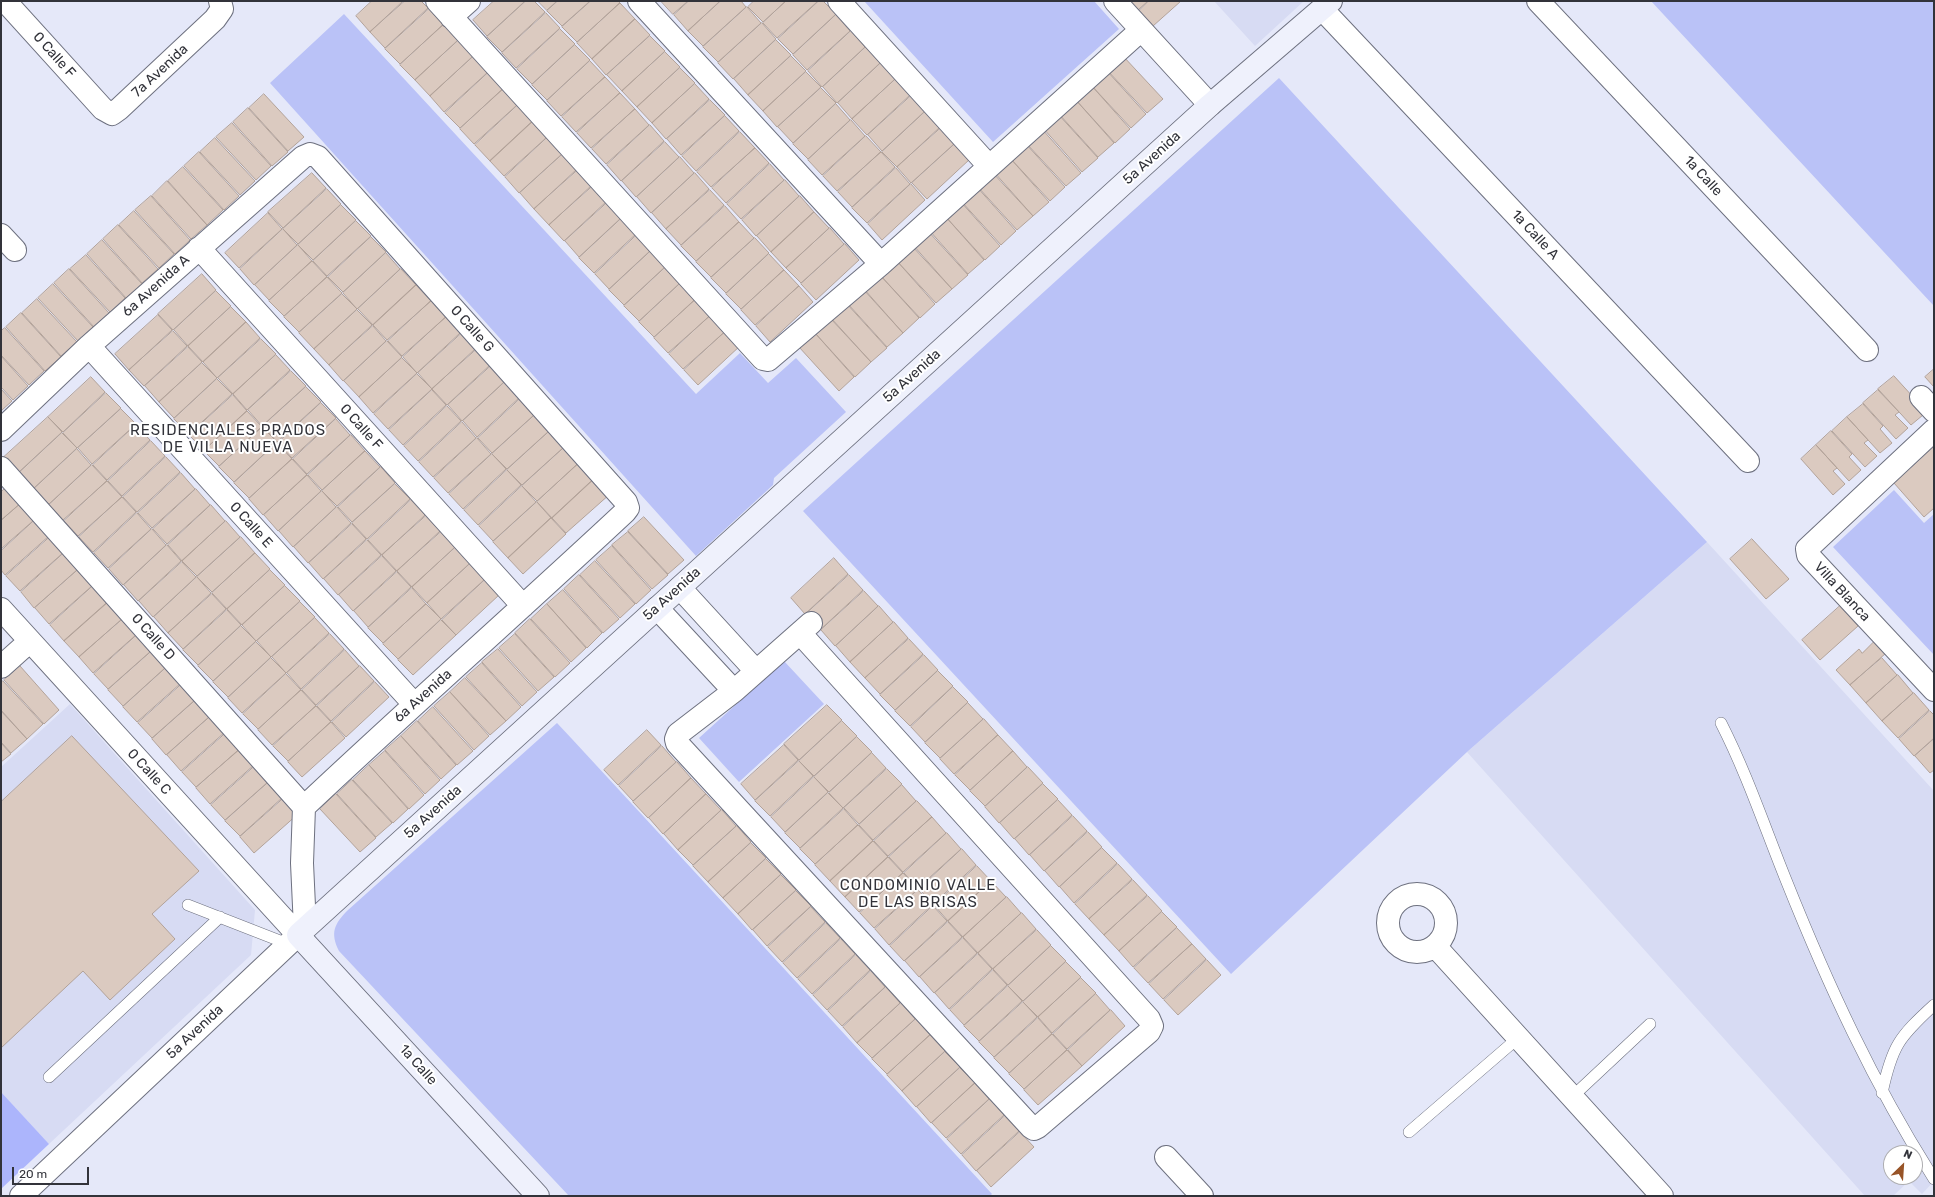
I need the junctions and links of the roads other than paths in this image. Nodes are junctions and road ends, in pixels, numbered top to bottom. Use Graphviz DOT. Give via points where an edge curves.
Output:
graph roads {
  1 [pos="5,1"];
  2 [pos="437,1"];
  3 [pos="469,1"];
  4 [pos="639,1"];
  5 [pos="839,1"];
  6 [pos="1115,1"];
  7 [pos="1538,1"];
  8 [pos="1327,5"];
  9 [pos="218,10"];
  10 [pos="451,17"];
  11 [pos="1142,30"];
  12 [pos="1210,105"];
  13 [pos="103,109"];
  14 [pos="318,157"];
  15 [pos="989,166"];
  16 [pos="199,248"];
  17 [pos="881,264"];
  18 [pos="89,346"];
  19 [pos="1867,350"];
  20 [pos="1,430"];
  21 [pos="1934,430"];
  22 [pos="1748,461"];
  23 [pos="1,468"];
  24 [pos="626,502"];
  25 [pos="680,588"];
  26 [pos="523,606"];
  27 [pos="657,608"];
  28 [pos="1,609"];
  29 [pos="30,641"];
  30 [pos="1,667"];
  31 [pos="756,671"];
  32 [pos="1934,690"];
  33 [pos="734,691"];
  34 [pos="414,704"];
  35 [pos="1721,724"];
  36 [pos="304,807"];
  37 [pos="188,906"];
  38 [pos="220,917"];
  39 [pos="297,936"];
  40 [pos="1435,946"];
  41 [pos="1934,1004"];
  42 [pos="1650,1024"];
  43 [pos="1518,1038"];
  44 [pos="49,1077"];
  45 [pos="1882,1093"];
  46 [pos="1572,1097"];
  47 [pos="1409,1132"];
  48 [pos="1166,1157"];
  49 [pos="1934,1178"];
  50 [pos="30,1193"];
  51 [pos="538,1196"];
  52 [pos="1202,1196"];
  53 [pos="1662,1196"];
  1 -- 13 [label="street, 0 Calle F"];
  2 -- 10 [label="street"];
  3 -- 10 [label="street"];
  4 -- 17 [label="street"];
  5 -- 15 [label="street"];
  6 -- 11 [label="street"];
  7 -- 19 [label="street, 1a Calle"];
  8 -- 12 [label="street, 5a Avenida"];
  8 -- 22 [label="street, 1a Calle A"];
  9 -- 13 [label="street, 7a Avenida" via="119,109 112,114"];
  10 -- 17 [label="street" via="763,359 771,359"];
  11 -- 12 [label="street"];
  11 -- 15 [label="street"];
  12 -- 25 [label="street, 5a Avenida"];
  14 -- 16 [label="street, 6a Avenida A" via="310,154 303,156"];
  14 -- 24 [label="street, 0 Calle G"];
  15 -- 17 [label="street"];
  16 -- 18 [label="street, 6a Avenida A"];
  16 -- 26 [label="street, 0 Calle F"];
  18 -- 20 [label="street, 6a Avenida A"];
  18 -- 34 [label="street, 0 Calle E"];
  21 -- 32 [label="street, Villa Blanca" via="1807,549 1808,555"];
  23 -- 36 [label="street, 0 Calle D"];
  24 -- 26 [label="street, 6a Avenida" via="628,508 625,512"];
  25 -- 27 [label="street, 5a Avenida"];
  25 -- 31 [label="street"];
  26 -- 34 [label="street, 6a Avenida"];
  27 -- 33 [label="street"];
  27 -- 39 [label="street, 5a Avenida"];
  28 -- 29 [label="street, 0 Calle C"];
  29 -- 30 [label="street"];
  29 -- 39 [label="street, 0 Calle C"];
  31 -- 33 [label="street"];
  31 -- 33 [label="street" via="805,628 1149,1019 1152,1026 1149,1032 1038,1127 1031,1128 677,743 678,734"];
  34 -- 36 [label="street, 6a Avenida"];
  35 -- 45 [label="lane" via="1755,797 1841,1011"];
  36 -- 39 [label="street"];
  37 -- 38 [label="lane"];
  38 -- 39 [label="lane"];
  38 -- 44 [label="lane"];
  39 -- 50 [label="street, 5a Avenida"];
  39 -- 51 [label="street, 1a Calle"];
  40 -- 43 [label="street"];
  41 -- 45 [label="lane" via="1898,1042 1890,1057"];
  42 -- 46 [label="lane"];
  43 -- 46 [label="street"];
  43 -- 47 [label="lane"];
  45 -- 49 [label="lane"];
  46 -- 53 [label="street"];
  48 -- 52 [label="street"];
}
